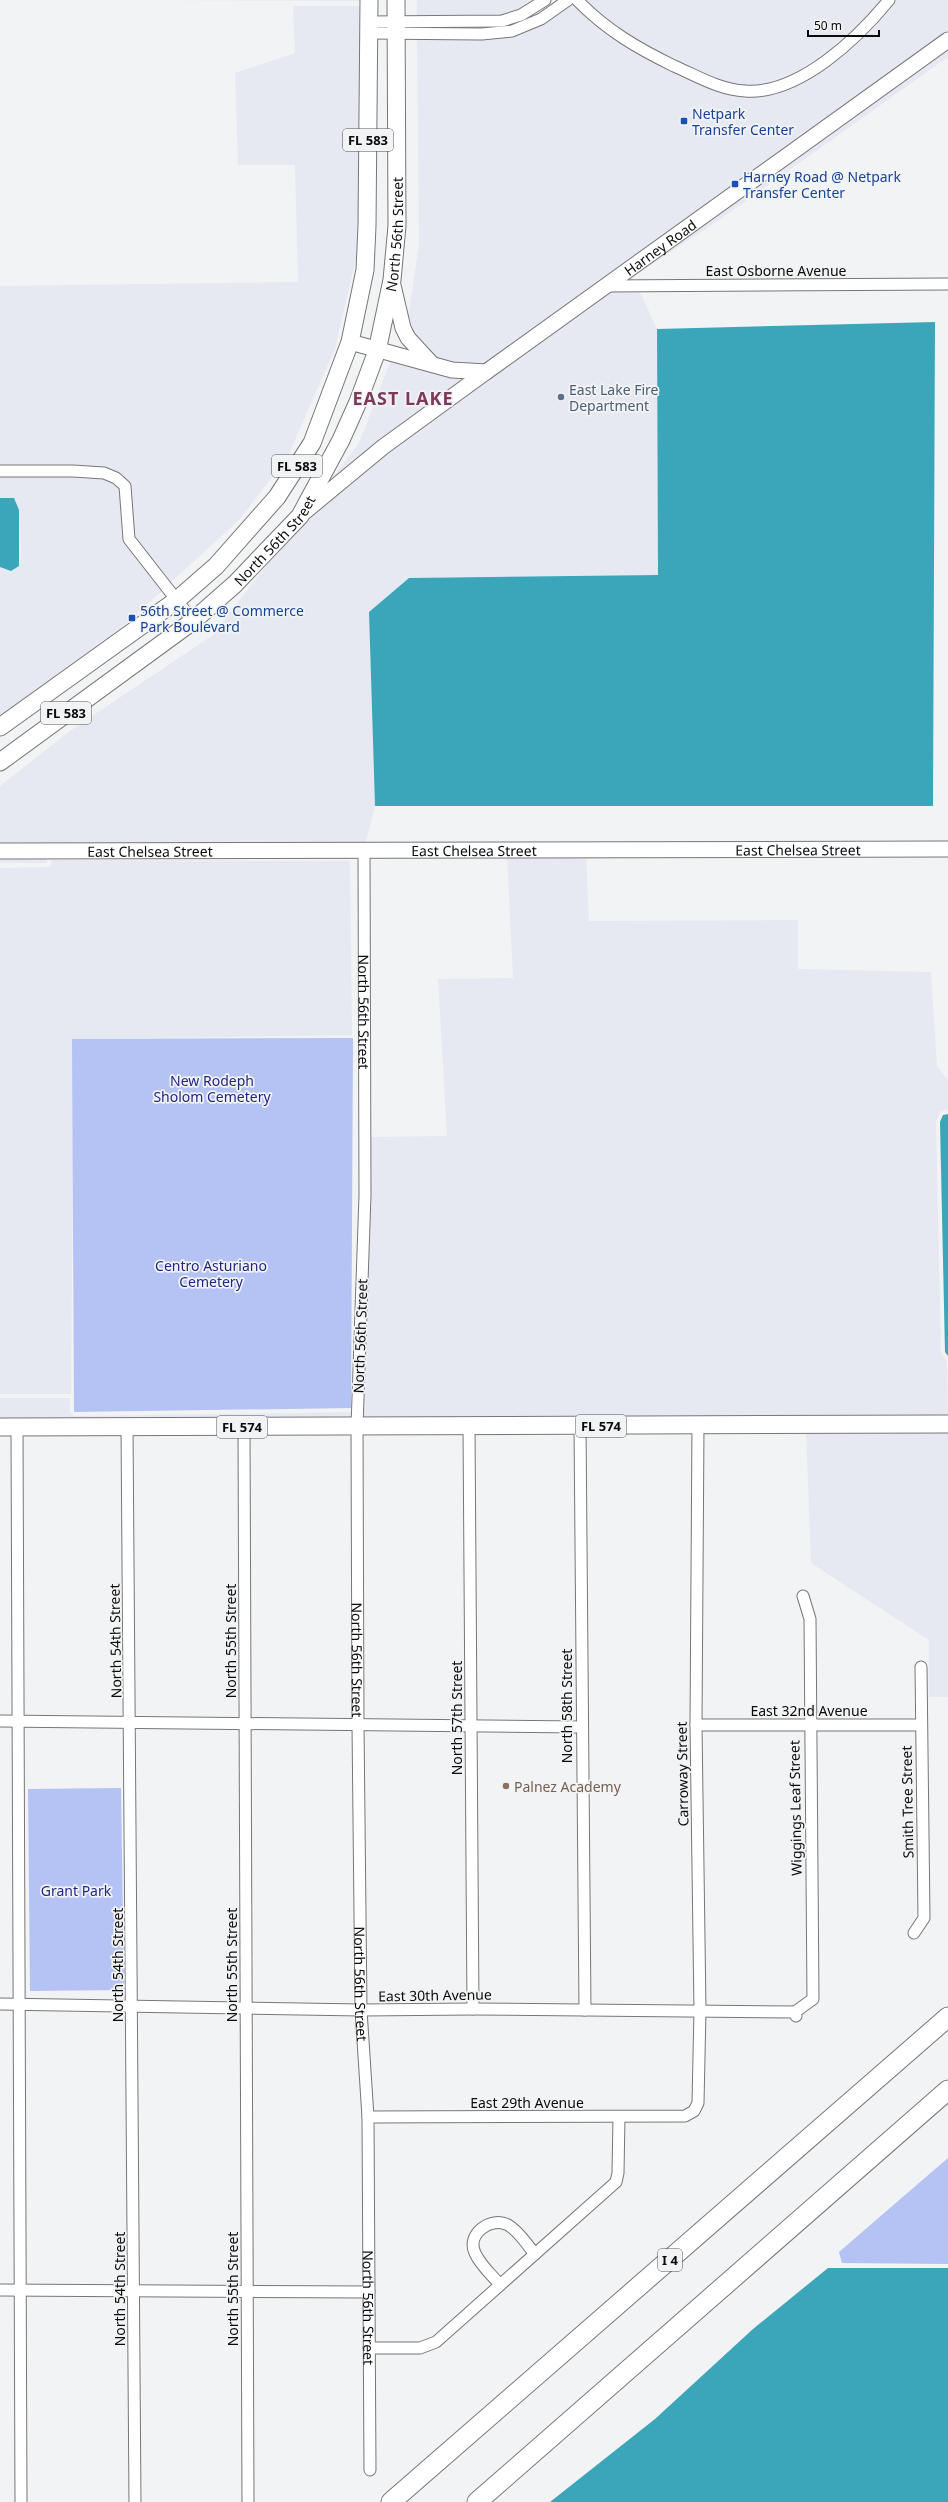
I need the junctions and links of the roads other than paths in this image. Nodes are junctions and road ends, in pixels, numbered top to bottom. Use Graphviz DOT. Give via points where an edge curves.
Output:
graph roads {
  1 [pos="369,0"];
  2 [pos="396,0"];
  3 [pos="546,0"];
  4 [pos="568,0"];
  5 [pos="577,0"];
  6 [pos="890,0"];
  7 [pos="369,27"];
  8 [pos="396,28"];
  9 [pos="948,40"];
  10 [pos="392,280"];
  11 [pos="948,284"];
  12 [pos="603,286"];
  13 [pos="350,342"];
  14 [pos="377,351"];
  15 [pos="432,364"];
  16 [pos="486,372"];
  17 [pos="0,471"];
  18 [pos="300,516"];
  19 [pos="177,600"];
  20 [pos="193,621"];
  21 [pos="0,727"];
  22 [pos="0,762"];
  23 [pos="948,849"];
  24 [pos="364,850"];
  25 [pos="0,851"];
  26 [pos="948,1424"];
  27 [pos="698,1425"];
  28 [pos="580,1426"];
  29 [pos="8,1427"];
  30 [pos="128,1427"];
  31 [pos="469,1427"];
  32 [pos="244,1428"];
  33 [pos="357,1428"];
  34 [pos="803,1596"];
  35 [pos="920,1667"];
  36 [pos="0,1721"];
  37 [pos="18,1721"];
  38 [pos="131,1722"];
  39 [pos="245,1722"];
  40 [pos="358,1724"];
  41 [pos="809,1724"];
  42 [pos="696,1725"];
  43 [pos="921,1725"];
  44 [pos="472,1726"];
  45 [pos="581,1727"];
  46 [pos="914,1933"];
  47 [pos="0,2004"];
  48 [pos="20,2004"];
  49 [pos="132,2008"];
  50 [pos="246,2008"];
  51 [pos="473,2009"];
  52 [pos="361,2010"];
  53 [pos="585,2010"];
  54 [pos="700,2010"];
  55 [pos="796,2014"];
  56 [pos="948,2017"];
  57 [pos="948,2090"];
  58 [pos="685,2116"];
  59 [pos="368,2117"];
  60 [pos="619,2117"];
  61 [pos="535,2254"];
  62 [pos="500,2285"];
  63 [pos="0,2290"];
  64 [pos="21,2290"];
  65 [pos="134,2291"];
  66 [pos="248,2292"];
  67 [pos="369,2292"];
  68 [pos="369,2348"];
  69 [pos="370,2470"];
  70 [pos="21,2502"];
  71 [pos="135,2502"];
  72 [pos="248,2502"];
  73 [pos="391,2502"];
  74 [pos="477,2502"];
  1 -- 7 [label="main road, North 56th Street / FL 583"];
  2 -- 8 [label="main road, North 56th Street / FL 583"];
  3 -- 8 [label="street" via="521,15 502,21"];
  4 -- 8 [label="street" via="540,19 512,31 482,34"];
  5 -- 6 [label="street" via="596,20 643,52 722,87 745,92 765,91 790,84 820,65 873,20"];
  7 -- 8 [label="street"];
  7 -- 13 [label="main road, North 56th Street / FL 583" via="367,234 364,270"];
  8 -- 10 [label="main road, North 56th Street / FL 583" via="397,226"];
  9 -- 12 [label="street, Harney Road"];
  10 -- 14 [label="main road, North 56th Street / FL 583"];
  10 -- 15 [label="street" via="403,328 408,338"];
  11 -- 12 [label="street, East Osborne Avenue"];
  12 -- 16 [label="street, Harney Road"];
  13 -- 14 [label="street"];
  13 -- 19 [label="main road, North 56th Street / FL 583" via="312,443 278,497 216,566"];
  14 -- 15 [label="street"];
  14 -- 18 [label="main road, North 56th Street / FL 583" via="341,440"];
  15 -- 16 [label="street" via="452,370"];
  16 -- 18 [label="street, Harney Road" via="383,447"];
  17 -- 19 [label="street" via="73,471 104,473 116,478 124,486 129,539"];
  18 -- 20 [label="main road, North 56th Street / FL 583" via="235,584"];
  19 -- 20 [label="street"];
  19 -- 21 [label="main road, North 56th Street / FL 583"];
  20 -- 22 [label="main road, North 56th Street / FL 583"];
  23 -- 24 [label="street, East Chelsea Street"];
  24 -- 25 [label="street, East Chelsea Street"];
  24 -- 33 [label="street, North 56th Street" via="365,1195"];
  26 -- 27 [label="main road, FL 574"];
  27 -- 28 [label="main road, FL 574"];
  27 -- 42 [label="street, Carroway Street"];
  28 -- 31 [label="main road, FL 574"];
  28 -- 45 [label="street, North 58th Street"];
  29 -- 30 [label="main road, FL 574"];
  29 -- 37 [label="street"];
  30 -- 32 [label="main road, FL 574"];
  30 -- 38 [label="street, North 54th Street"];
  31 -- 33 [label="main road, FL 574"];
  31 -- 44 [label="street, North 57th Street"];
  32 -- 33 [label="main road, FL 574"];
  32 -- 39 [label="street, North 55th Street"];
  33 -- 40 [label="street, North 56th Street"];
  34 -- 41 [label="street, Wiggings Leaf Street" via="810,1619"];
  35 -- 43 [label="street, Smith Tree Street"];
  36 -- 37 [label="street"];
  37 -- 38 [label="street"];
  37 -- 48 [label="street"];
  38 -- 39 [label="street"];
  38 -- 49 [label="street, North 54th Street"];
  39 -- 40 [label="street"];
  39 -- 50 [label="street, North 55th Street"];
  40 -- 44 [label="street"];
  40 -- 52 [label="street, North 56th Street"];
  41 -- 42 [label="street, East 32nd Avenue"];
  41 -- 43 [label="street, East 32nd Avenue"];
  41 -- 55 [label="street, Wiggings Leaf Street" via="813,1999"];
  42 -- 54 [label="street, Carroway Street"];
  43 -- 46 [label="street, Smith Tree Street" via="924,1918"];
  44 -- 45 [label="street"];
  44 -- 51 [label="street, North 57th Street"];
  45 -- 53 [label="street, North 58th Street"];
  47 -- 48 [label="street, East 30th Avenue"];
  48 -- 49 [label="street, East 30th Avenue"];
  48 -- 64 [label="street"];
  49 -- 50 [label="street, East 30th Avenue"];
  49 -- 65 [label="street, North 54th Street"];
  50 -- 52 [label="street, East 30th Avenue"];
  50 -- 66 [label="street, North 55th Street"];
  51 -- 52 [label="street, East 30th Avenue"];
  51 -- 53 [label="street, East 30th Avenue"];
  52 -- 59 [label="street, North 56th Street"];
  53 -- 54 [label="street, East 30th Avenue"];
  54 -- 55 [label="street, East 30th Avenue"];
  54 -- 58 [label="street, Carroway Street" via="698,2103 694,2111"];
  56 -- 73 [label="highway, I 4"];
  57 -- 74 [label="highway"];
  58 -- 60 [label="street, East 29th Avenue"];
  59 -- 60 [label="street, East 29th Avenue"];
  59 -- 67 [label="street, North 56th Street"];
  60 -- 61 [label="street" via="616,2182"];
  61 -- 62 [label="street"];
  61 -- 62 [label="street" via="507,2224 491,2223 484,2226 475,2238 475,2254"];
  62 -- 68 [label="street" via="436,2342 420,2348"];
  63 -- 64 [label="street"];
  64 -- 65 [label="street"];
  64 -- 70 [label="street"];
  65 -- 66 [label="street"];
  65 -- 71 [label="street, North 54th Street"];
  66 -- 67 [label="street"];
  66 -- 72 [label="street, North 55th Street"];
  67 -- 68 [label="street, North 56th Street"];
  68 -- 69 [label="street, North 56th Street"];
}
